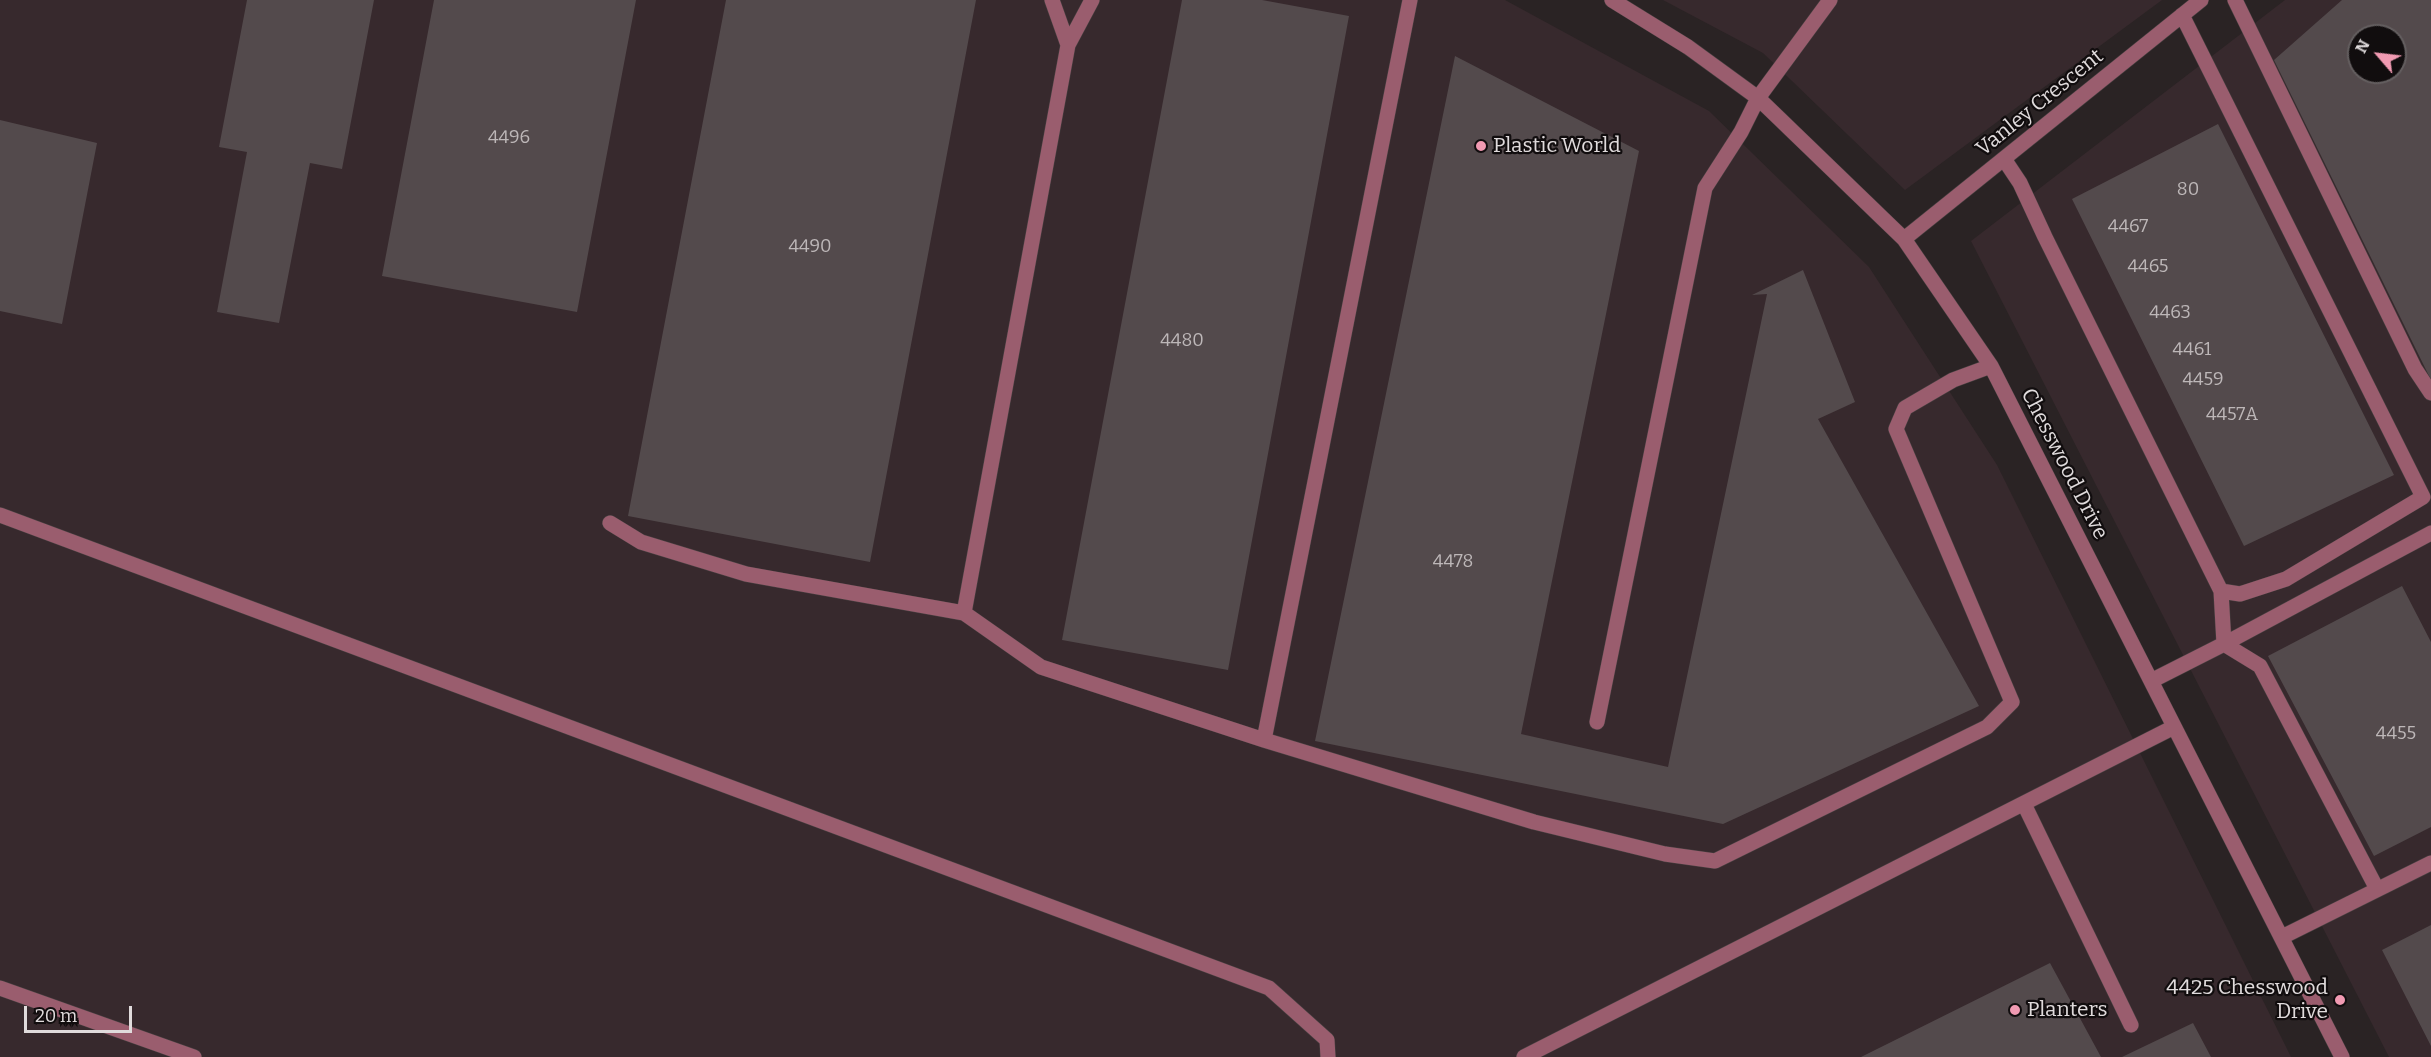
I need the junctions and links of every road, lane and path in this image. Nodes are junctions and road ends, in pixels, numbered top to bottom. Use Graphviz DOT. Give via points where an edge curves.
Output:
graph roads {
  1 [pos="1052,0"];
  2 [pos="1092,0"];
  3 [pos="1410,0"];
  4 [pos="1612,0"];
  5 [pos="1830,0"];
  6 [pos="2201,0"];
  7 [pos="2235,0"];
  8 [pos="2182,15"];
  9 [pos="1068,45"];
  10 [pos="1758,98"];
  11 [pos="2004,159"];
  12 [pos="1904,239"];
  13 [pos="1991,366"];
  14 [pos="2431,393"];
  15 [pos="0,515"];
  16 [pos="610,523"];
  17 [pos="2431,533"];
  18 [pos="2221,591"];
  19 [pos="964,613"];
  20 [pos="2224,644"];
  21 [pos="2151,681"];
  22 [pos="1597,722"];
  23 [pos="2174,728"];
  24 [pos="1264,740"];
  25 [pos="2024,804"];
  26 [pos="2431,863"];
  27 [pos="2377,889"];
  28 [pos="2282,937"];
  29 [pos="0,988"];
  30 [pos="2131,1025"];
  31 [pos="194,1057"];
  32 [pos="1328,1057"];
  33 [pos="1524,1057"];
  34 [pos="2342,1057"];
  1 -- 9 [label="street"];
  2 -- 9 [label="street"];
  3 -- 24 [label="street"];
  4 -- 10 [label="street, Chesswood Drive" via="1689,47"];
  5 -- 10 [label="street"];
  6 -- 8 [label="street, Vanley Crescent"];
  7 -- 14 [label="street" via="2415,369"];
  8 -- 11 [label="street, Vanley Crescent"];
  8 -- 18 [label="street" via="2423,497 2286,579 2240,594"];
  9 -- 19 [label="street"];
  10 -- 12 [label="street, Chesswood Drive"];
  10 -- 22 [label="street" via="1705,188"];
  11 -- 12 [label="street, Vanley Crescent"];
  11 -- 18 [label="street" via="2020,183"];
  12 -- 13 [label="street, Chesswood Drive"];
  13 -- 21 [label="street, Chesswood Drive"];
  13 -- 24 [label="street" via="1953,380 1905,408 1896,429 2012,702 1987,727 1715,861 1665,854 1534,822"];
  15 -- 32 [label="street" via="1269,988 1327,1040"];
  16 -- 19 [label="street" via="641,542 746,574"];
  17 -- 20 [label="street"];
  18 -- 20 [label="street"];
  19 -- 24 [label="street" via="1041,667"];
  20 -- 21 [label="street"];
  20 -- 27 [label="street" via="2260,666"];
  21 -- 23 [label="street, Chesswood Drive"];
  23 -- 25 [label="street"];
  23 -- 28 [label="street, Chesswood Drive"];
  25 -- 30 [label="street"];
  25 -- 33 [label="street"];
  26 -- 27 [label="street"];
  27 -- 28 [label="street"];
  28 -- 34 [label="street, Chesswood Drive"];
  29 -- 31 [label="street"];
}
